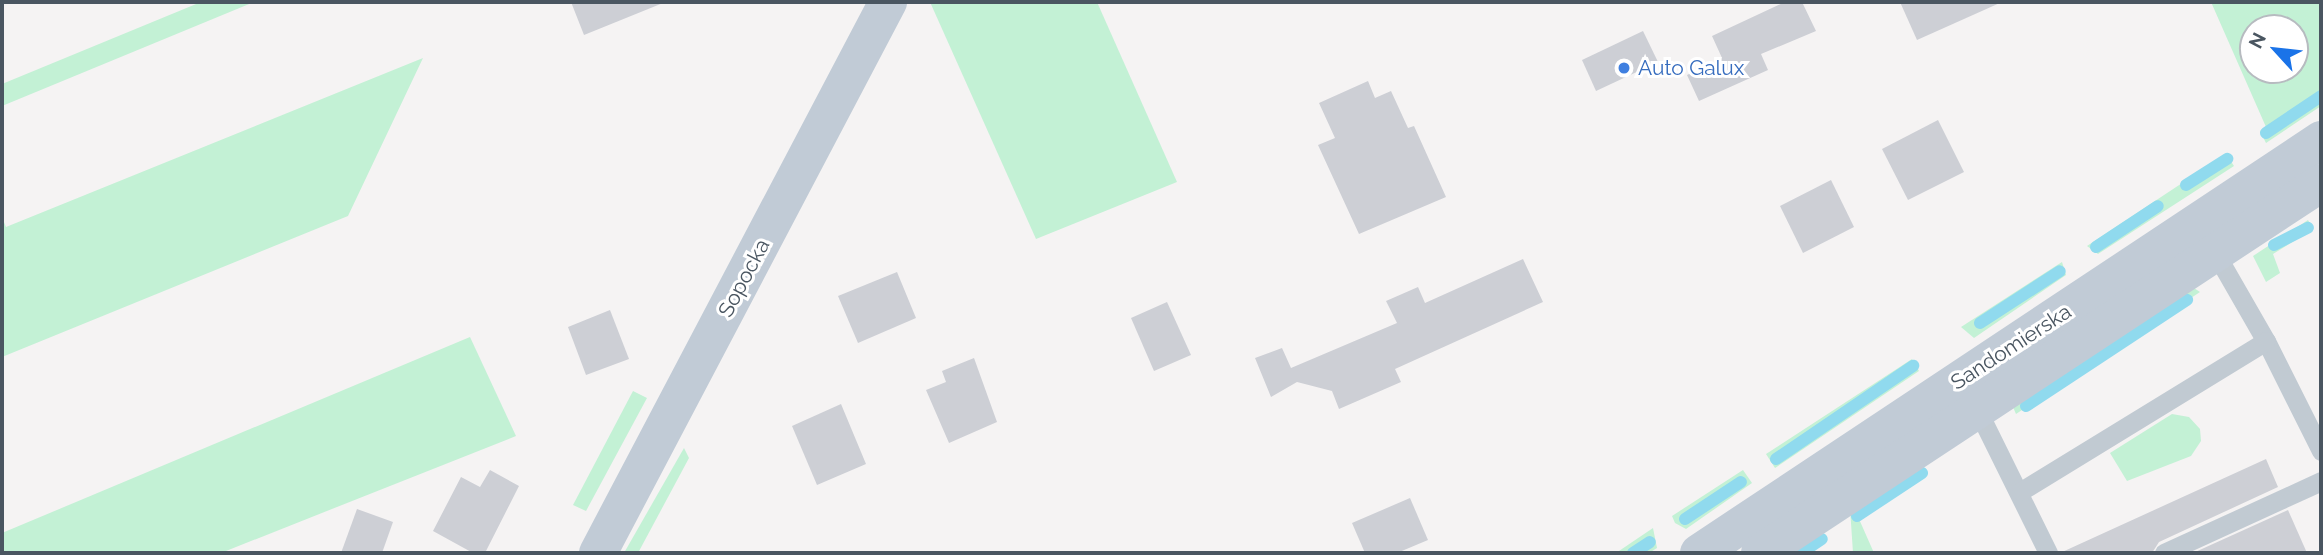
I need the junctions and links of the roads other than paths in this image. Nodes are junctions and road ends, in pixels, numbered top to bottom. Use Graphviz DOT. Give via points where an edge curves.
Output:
graph roads {
  1 [pos="888,2"];
  2 [pos="2321,140"];
  3 [pos="2321,183"];
  4 [pos="2206,238"];
  5 [pos="2266,341"];
  6 [pos="2009,349"];
  7 [pos="1975,411"];
  8 [pos="2321,451"];
  9 [pos="2321,481"];
  10 [pos="2021,491"];
  11 [pos="598,553"];
  12 [pos="1699,553"];
  13 [pos="1760,553"];
  14 [pos="2048,553"];
  15 [pos="2164,553"];
  1 -- 11 [label="main road, Sopocka"];
  2 -- 4 [label="main road, Sandomierska"];
  3 -- 4 [label="main road, Sandomierska"];
  4 -- 5 [label="lane"];
  4 -- 6 [label="main road, Sandomierska"];
  4 -- 7 [label="main road, Sandomierska"];
  5 -- 8 [label="lane"];
  5 -- 10 [label="lane"];
  6 -- 7 [label="lane" via="1986,381"];
  6 -- 12 [label="main road, Sandomierska"];
  7 -- 10 [label="lane"];
  7 -- 13 [label="main road, Sandomierska"];
  9 -- 15 [label="lane"];
  10 -- 14 [label="lane"];
}
